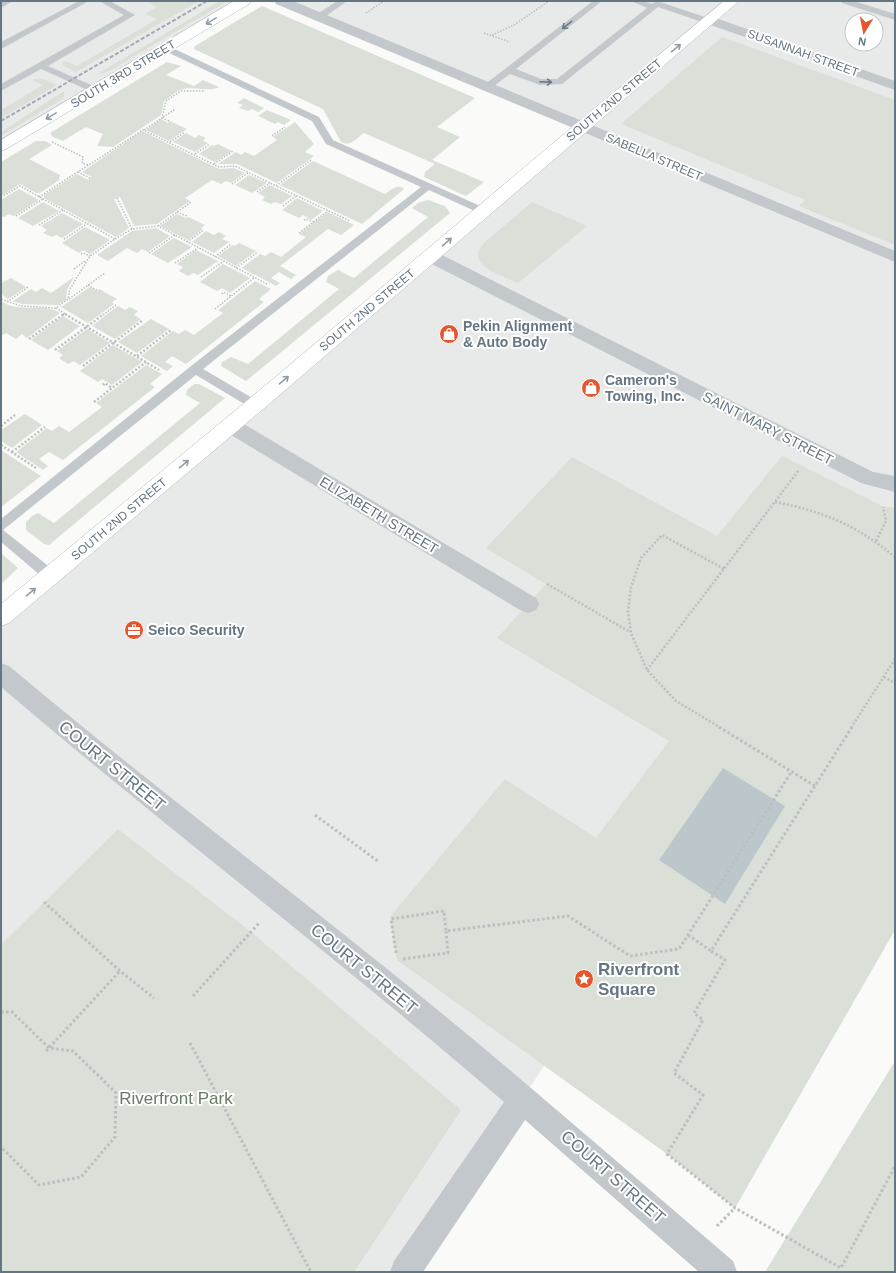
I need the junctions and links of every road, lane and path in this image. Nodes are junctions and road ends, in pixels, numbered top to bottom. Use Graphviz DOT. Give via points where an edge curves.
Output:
graph roads {
  1 [pos="9,1"];
  2 [pos="86,1"];
  3 [pos="103,1"];
  4 [pos="244,1"];
  5 [pos="281,1"];
  6 [pos="343,1"];
  7 [pos="384,1"];
  8 [pos="549,1"];
  9 [pos="598,1"];
  10 [pos="635,1"];
  11 [pos="732,1"];
  12 [pos="845,1"];
  13 [pos="1,5"];
  14 [pos="653,7"];
  15 [pos="365,14"];
  16 [pos="319,17"];
  17 [pos="895,17"];
  18 [pos="709,20"];
  19 [pos="484,32"];
  20 [pos="492,36"];
  21 [pos="516,44"];
  22 [pos="1,46"];
  23 [pos="166,48"];
  24 [pos="41,66"];
  25 [pos="509,70"];
  26 [pos="895,86"];
  27 [pos="487,87"];
  28 [pos="1,88"];
  29 [pos="95,90"];
  30 [pos="202,90"];
  31 [pos="175,109"];
  32 [pos="162,118"];
  33 [pos="169,121"];
  34 [pos="582,126"];
  35 [pos="143,130"];
  36 [pos="184,132"];
  37 [pos="48,140"];
  38 [pos="170,142"];
  39 [pos="210,144"];
  40 [pos="1,146"];
  41 [pos="233,151"];
  42 [pos="195,154"];
  43 [pos="311,160"];
  44 [pos="214,164"];
  45 [pos="88,165"];
  46 [pos="78,172"];
  47 [pos="249,172"];
  48 [pos="90,178"];
  49 [pos="270,183"];
  50 [pos="232,184"];
  51 [pos="276,186"];
  52 [pos="428,186"];
  53 [pos="257,192"];
  54 [pos="296,196"];
  55 [pos="39,197"];
  56 [pos="1,198"];
  57 [pos="117,198"];
  58 [pos="43,199"];
  59 [pos="191,202"];
  60 [pos="283,206"];
  61 [pos="63,210"];
  62 [pos="328,211"];
  63 [pos="482,211"];
  64 [pos="177,212"];
  65 [pos="16,216"];
  66 [pos="187,216"];
  67 [pos="304,220"];
  68 [pos="313,222"];
  69 [pos="351,222"];
  70 [pos="87,224"];
  71 [pos="39,225"];
  72 [pos="158,226"];
  73 [pos="132,229"];
  74 [pos="204,230"];
  75 [pos="299,233"];
  76 [pos="175,235"];
  77 [pos="64,239"];
  78 [pos="115,239"];
  79 [pos="187,242"];
  80 [pos="231,244"];
  81 [pos="198,248"];
  82 [pos="258,252"];
  83 [pos="149,253"];
  84 [pos="81,254"];
  85 [pos="430,256"];
  86 [pos="214,257"];
  87 [pos="895,257"];
  88 [pos="89,258"];
  89 [pos="224,261"];
  90 [pos="176,263"];
  91 [pos="236,268"];
  92 [pos="74,269"];
  93 [pos="105,273"];
  94 [pos="202,277"];
  95 [pos="254,278"];
  96 [pos="88,285"];
  97 [pos="268,285"];
  98 [pos="28,287"];
  99 [pos="98,289"];
  100 [pos="222,294"];
  101 [pos="231,296"];
  102 [pos="1,299"];
  103 [pos="68,299"];
  104 [pos="7,302"];
  105 [pos="116,305"];
  106 [pos="56,308"];
  107 [pos="215,309"];
  108 [pos="65,313"];
  109 [pos="143,320"];
  110 [pos="87,326"];
  111 [pos="171,330"];
  112 [pos="29,339"];
  113 [pos="114,342"];
  114 [pos="55,350"];
  115 [pos="137,356"];
  116 [pos="146,362"];
  117 [pos="83,366"];
  118 [pos="195,369"];
  119 [pos="160,370"];
  120 [pos="103,385"];
  121 [pos="112,388"];
  122 [pos="94,402"];
  123 [pos="255,405"];
  124 [pos="16,415"];
  125 [pos="230,425"];
  126 [pos="1,426"];
  127 [pos="45,427"];
  128 [pos="1,445"];
  129 [pos="12,452"];
  130 [pos="802,466"];
  131 [pos="36,468"];
  132 [pos="895,484"];
  133 [pos="775,502"];
  134 [pos="882,506"];
  135 [pos="1,526"];
  136 [pos="1,535"];
  137 [pos="876,541"];
  138 [pos="895,557"];
  139 [pos="724,569"];
  140 [pos="51,576"];
  141 [pos="547,584"];
  142 [pos="528,604"];
  143 [pos="1,617"];
  144 [pos="631,633"];
  145 [pos="895,659"];
  146 [pos="648,670"];
  147 [pos="1,673"];
  148 [pos="884,677"];
  149 [pos="895,683"];
  150 [pos="792,771"];
  151 [pos="815,786"];
  152 [pos="315,815"];
  153 [pos="380,862"];
  154 [pos="279,900"];
  155 [pos="44,902"];
  156 [pos="446,931"];
  157 [pos="688,935"];
  158 [pos="711,951"];
  159 [pos="120,971"];
  160 [pos="193,996"];
  161 [pos="154,998"];
  162 [pos="1,1012"];
  163 [pos="190,1043"];
  164 [pos="49,1048"];
  165 [pos="46,1051"];
  166 [pos="523,1098"];
  167 [pos="1,1147"];
  168 [pos="895,1166"];
  169 [pos="311,1272"];
  170 [pos="405,1272"];
  171 [pos="722,1272"];
  1 -- 13 [label="lane"];
  2 -- 22 [label="lane"];
  3 -- 24 [label="lane" via="131,15"];
  4 -- 23 [label="main road, SOUTH 3RD STREET, one-way"];
  5 -- 16 [label="street, SABELLA STREET"];
  6 -- 16 [label="lane"];
  7 -- 15 [label="path"];
  8 -- 20 [label="path" via="514,25"];
  9 -- 25 [label="lane, one-way"];
  10 -- 14 [label="lane"];
  11 -- 18 [label="main road, SOUTH 2ND STREET"];
  12 -- 17 [label="lane"];
  14 -- 18 [label="lane" via="657,4"];
  25 -- 14 [label="lane, one-way" via="540,82 559,82"];
  16 -- 27 [label="street, SABELLA STREET"];
  18 -- 26 [label="street, SUSANNAH STREET"];
  34 -- 18 [label="main road, SOUTH 2ND STREET, one-way"];
  19 -- 20 [label="path"];
  20 -- 21 [label="path"];
  23 -- 29 [label="main road, SOUTH 3RD STREET"];
  23 -- 52 [label="lane" via="316,119 329,142"];
  24 -- 28 [label="lane"];
  24 -- 29 [label="lane"];
  25 -- 27 [label="lane"];
  27 -- 34 [label="street, SABELLA STREET"];
  29 -- 40 [label="main road, SOUTH 3RD STREET, one-way"];
  30 -- 32 [label="path" via="181,91 166,102"];
  31 -- 32 [label="path"];
  32 -- 33 [label="path"];
  32 -- 35 [label="path"];
  34 -- 63 [label="main road, SOUTH 2ND STREET"];
  34 -- 87 [label="street, SABELLA STREET"];
  35 -- 38 [label="path"];
  35 -- 45 [label="path"];
  36 -- 38 [label="path"];
  37 -- 45 [label="path" via="83,157 82,163"];
  38 -- 42 [label="path"];
  39 -- 42 [label="path"];
  41 -- 44 [label="path"];
  42 -- 44 [label="path"];
  43 -- 51 [label="path"];
  44 -- 47 [label="path" via="219,167 235,166"];
  45 -- 46 [label="path"];
  46 -- 48 [label="path"];
  46 -- 55 [label="path"];
  47 -- 49 [label="path"];
  47 -- 50 [label="path"];
  49 -- 51 [label="path"];
  49 -- 53 [label="path"];
  51 -- 54 [label="path"];
  52 -- 63 [label="lane"];
  52 -- 118 [label="lane"];
  54 -- 60 [label="path"];
  54 -- 62 [label="path"];
  55 -- 56 [label="path" via="20,186"];
  55 -- 58 [label="path"];
  57 -- 73 [label="path"];
  58 -- 61 [label="path"];
  58 -- 65 [label="path"];
  59 -- 64 [label="path"];
  61 -- 70 [label="path"];
  61 -- 71 [label="path"];
  62 -- 68 [label="path"];
  62 -- 69 [label="path"];
  85 -- 63 [label="main road, SOUTH 2ND STREET, one-way"];
  64 -- 66 [label="path"];
  64 -- 72 [label="path"];
  67 -- 68 [label="path"];
  68 -- 75 [label="path"];
  70 -- 77 [label="path"];
  70 -- 78 [label="path"];
  72 -- 73 [label="path"];
  72 -- 76 [label="path"];
  73 -- 78 [label="path"];
  74 -- 79 [label="path"];
  76 -- 79 [label="path"];
  76 -- 83 [label="path"];
  78 -- 88 [label="path"];
  79 -- 81 [label="path"];
  80 -- 86 [label="path"];
  81 -- 86 [label="path"];
  81 -- 90 [label="path"];
  82 -- 91 [label="path"];
  84 -- 88 [label="path"];
  123 -- 85 [label="main road, SOUTH 2ND STREET, one-way"];
  85 -- 132 [label="street, SAINT MARY STREET" via="868,478"];
  86 -- 89 [label="path"];
  88 -- 92 [label="path"];
  88 -- 103 [label="path" via="70,289"];
  89 -- 91 [label="path"];
  89 -- 94 [label="path"];
  91 -- 95 [label="path"];
  93 -- 96 [label="path"];
  95 -- 97 [label="path"];
  95 -- 101 [label="path"];
  96 -- 99 [label="path"];
  96 -- 103 [label="path"];
  98 -- 104 [label="path"];
  100 -- 101 [label="path" via="224,292"];
  101 -- 107 [label="path"];
  102 -- 104 [label="path"];
  103 -- 106 [label="path"];
  104 -- 106 [label="path" via="21,306"];
  105 -- 110 [label="path"];
  106 -- 108 [label="path"];
  108 -- 110 [label="path"];
  108 -- 112 [label="path"];
  109 -- 113 [label="path"];
  110 -- 113 [label="path"];
  110 -- 114 [label="path"];
  111 -- 115 [label="path"];
  113 -- 115 [label="path"];
  113 -- 117 [label="path"];
  115 -- 116 [label="path"];
  116 -- 119 [label="path"];
  116 -- 121 [label="path"];
  118 -- 123 [label="lane"];
  118 -- 135 [label="lane"];
  120 -- 121 [label="path" via="105,383"];
  121 -- 122 [label="path"];
  123 -- 125 [label="main road, SOUTH 2ND STREET"];
  124 -- 126 [label="path"];
  140 -- 125 [label="main road, SOUTH 2ND STREET, one-way"];
  125 -- 142 [label="street, ELIZABETH STREET"];
  127 -- 129 [label="path"];
  128 -- 129 [label="path"];
  129 -- 131 [label="path"];
  130 -- 133 [label="path"];
  133 -- 137 [label="path" via="837,518"];
  133 -- 139 [label="path"];
  134 -- 137 [label="path" via="887,514 887,520"];
  136 -- 140 [label="lane"];
  137 -- 138 [label="path"];
  139 -- 144 [label="path" via="662,535 641,558 631,587 628,612"];
  139 -- 146 [label="path"];
  143 -- 140 [label="main road, SOUTH 2ND STREET, one-way"];
  141 -- 144 [label="path"];
  144 -- 146 [label="path"];
  145 -- 148 [label="path"];
  146 -- 150 [label="path" via="676,701"];
  147 -- 154 [label="street, COURT STREET" via="141,790"];
  148 -- 149 [label="path"];
  148 -- 151 [label="path"];
  150 -- 151 [label="path"];
  150 -- 157 [label="path"];
  151 -- 158 [label="path"];
  152 -- 153 [label="path"];
  154 -- 160 [label="path"];
  154 -- 166 [label="street, COURT STREET"];
  155 -- 159 [label="path"];
  156 -- 156 [label="path" via="444,911 391,919 397,960 448,953"];
  156 -- 157 [label="path" via="568,916 630,956 679,949"];
  157 -- 158 [label="path"];
  158 -- 168 [label="path" via="725,960 694,1014 703,1020 674,1074 703,1095 667,1154 735,1208 841,1268"];
  159 -- 161 [label="path"];
  159 -- 164 [label="path"];
  162 -- 164 [label="path" via="12,1012"];
  163 -- 169 [label="path"];
  164 -- 165 [label="path"];
  164 -- 167 [label="path" via="73,1051 116,1093 115,1137 81,1178 39,1185"];
  166 -- 170 [label="street"];
  166 -- 171 [label="street, COURT STREET"];
}
